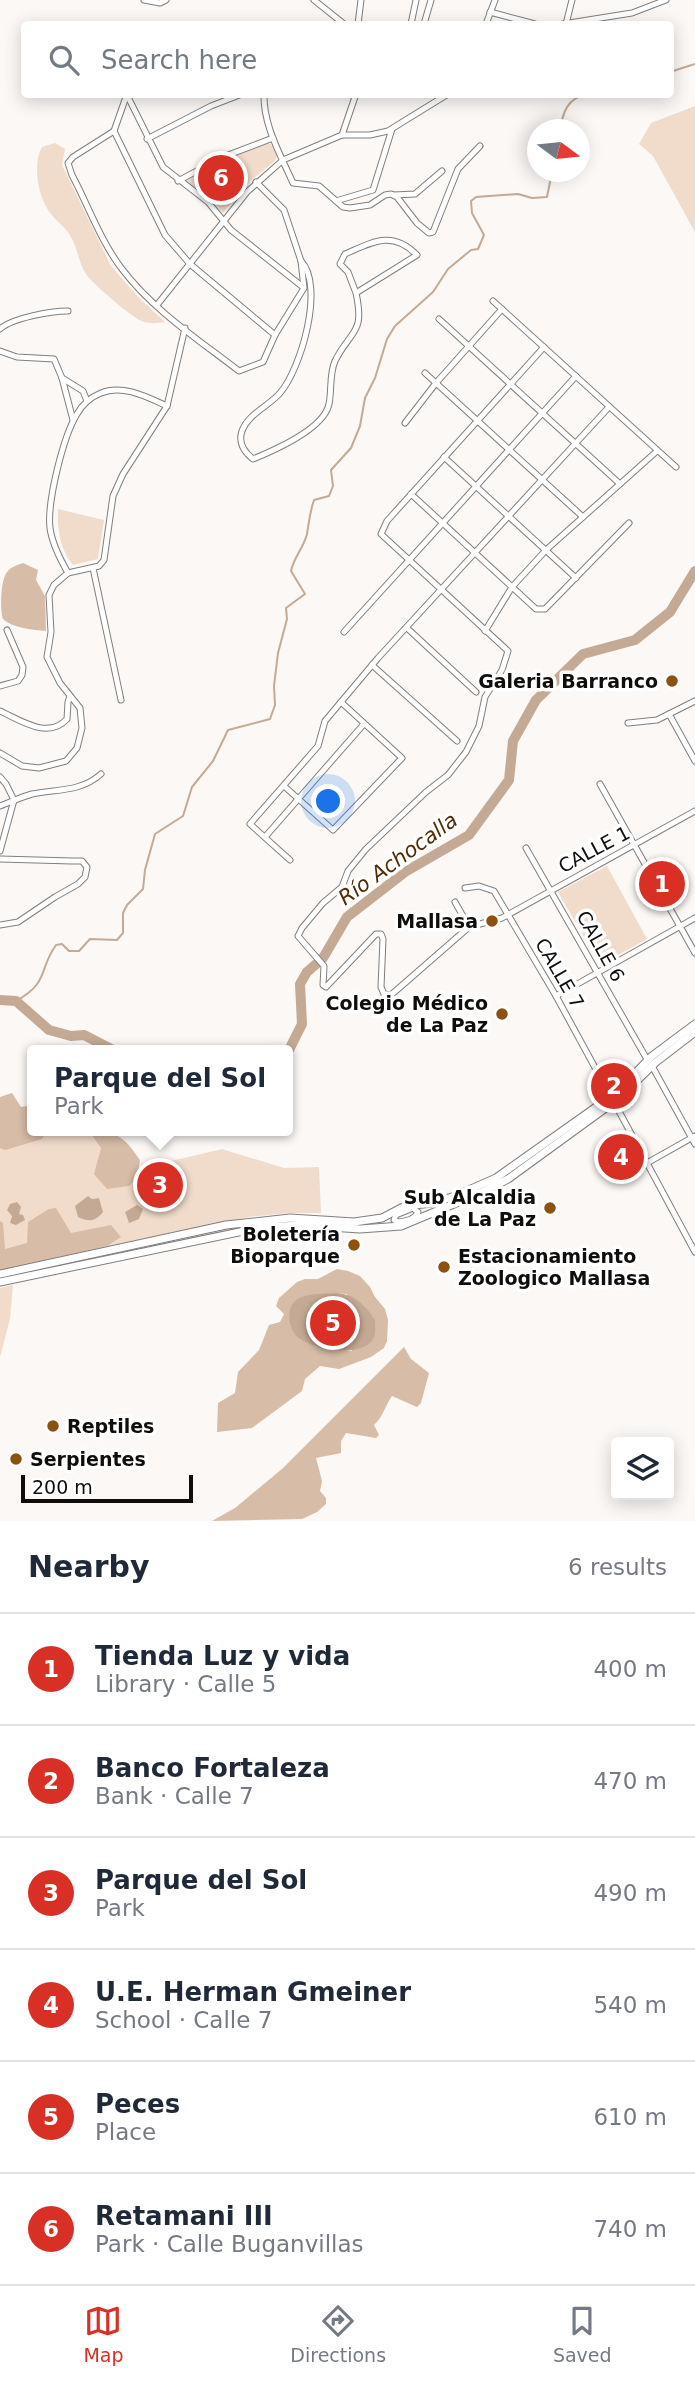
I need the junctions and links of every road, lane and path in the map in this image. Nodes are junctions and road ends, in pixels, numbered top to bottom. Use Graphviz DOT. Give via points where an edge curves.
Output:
graph roads {
  1 [pos="144,0"];
  2 [pos="314,0"];
  3 [pos="361,0"];
  4 [pos="416,0"];
  5 [pos="431,0"];
  6 [pos="495,0"];
  7 [pos="572,0"];
  8 [pos="666,0"];
  9 [pos="163,1"];
  10 [pos="490,12"];
  11 [pos="340,21"];
  12 [pos="358,21"];
  13 [pos="412,21"];
  14 [pos="425,21"];
  15 [pos="487,21"];
  16 [pos="524,21"];
  17 [pos="566,21"];
  18 [pos="583,21"];
  19 [pos="126,98"];
  20 [pos="128,98"];
  21 [pos="232,98"];
  22 [pos="264,98"];
  23 [pos="355,98"];
  24 [pos="442,98"];
  25 [pos="392,129"];
  26 [pos="114,131"];
  27 [pos="342,135"];
  28 [pos="273,138"];
  29 [pos="147,139"];
  30 [pos="480,146"];
  31 [pos="283,160"];
  32 [pos="442,172"];
  33 [pos="178,181"];
  34 [pos="256,182"];
  35 [pos="394,195"];
  36 [pos="336,201"];
  37 [pos="224,222"];
  38 [pos="301,261"];
  39 [pos="190,264"];
  40 [pos="304,288"];
  41 [pos="356,293"];
  42 [pos="493,301"];
  43 [pos="157,305"];
  44 [pos="502,309"];
  45 [pos="68,311"];
  46 [pos="439,319"];
  47 [pos="185,328"];
  48 [pos="0,329"];
  49 [pos="275,335"];
  50 [pos="469,346"];
  51 [pos="544,347"];
  52 [pos="0,351"];
  53 [pos="425,373"];
  54 [pos="576,376"];
  55 [pos="62,378"];
  56 [pos="436,383"];
  57 [pos="510,384"];
  58 [pos="87,401"];
  59 [pos="167,406"];
  60 [pos="610,407"];
  61 [pos="542,413"];
  62 [pos="74,420"];
  63 [pos="477,421"];
  64 [pos="405,423"];
  65 [pos="576,444"];
  66 [pos="509,449"];
  67 [pos="657,451"];
  68 [pos="444,457"];
  69 [pos="676,467"];
  70 [pos="542,480"];
  71 [pos="620,484"];
  72 [pos="476,486"];
  73 [pos="411,494"];
  74 [pos="509,516"];
  75 [pos="583,517"];
  76 [pos="442,522"];
  77 [pos="629,523"];
  78 [pos="546,551"];
  79 [pos="476,553"];
  80 [pos="408,560"];
  81 [pos="93,568"];
  82 [pos="68,573"];
  83 [pos="576,578"];
  84 [pos="512,587"];
  85 [pos="441,591"];
  86 [pos="407,628"];
  87 [pos="7,630"];
  88 [pos="485,631"];
  89 [pos="344,632"];
  90 [pos="372,665"];
  91 [pos="0,686"];
  92 [pos="476,692"];
  93 [pos="70,696"];
  94 [pos="121,700"];
  95 [pos="695,701"];
  96 [pos="341,702"];
  97 [pos="0,711"];
  98 [pos="669,714"];
  99 [pos="628,723"];
  100 [pos="363,724"];
  101 [pos="457,741"];
  102 [pos="0,753"];
  103 [pos="695,761"];
  104 [pos="101,774"];
  105 [pos="0,777"];
  106 [pos="600,784"];
  107 [pos="284,786"];
  108 [pos="297,798"];
  109 [pos="14,800"];
  110 [pos="0,806"];
  111 [pos="695,811"];
  112 [pos="265,837"];
  113 [pos="634,845"];
  114 [pos="526,848"];
  115 [pos="0,851"];
  116 [pos="0,859"];
  117 [pos="290,860"];
  118 [pos="465,888"];
  119 [pos="551,890"];
  120 [pos="455,902"];
  121 [pos="508,914"];
  122 [pos="695,918"];
  123 [pos="0,925"];
  124 [pos="680,926"];
  125 [pos="469,927"];
  126 [pos="695,953"];
  127 [pos="598,973"];
  128 [pos="556,996"];
  129 [pos="695,1024"];
  130 [pos="695,1032"];
  131 [pos="650,1063"];
  132 [pos="613,1099"];
  133 [pos="693,1137"];
  134 [pos="695,1144"];
  135 [pos="648,1163"];
  136 [pos="417,1204"];
  137 [pos="391,1214"];
  138 [pos="420,1216"];
  139 [pos="395,1226"];
  140 [pos="695,1252"];
  141 [pos="0,1274"];
  142 [pos="0,1282"];
  1 -- 9 [label="street"];
  2 -- 11 [label="street"];
  3 -- 12 [label="street"];
  4 -- 13 [label="street"];
  5 -- 14 [label="street"];
  6 -- 10 [label="street"];
  7 -- 17 [label="street"];
  8 -- 18 [label="street" via="632,13"];
  10 -- 15 [label="street"];
  10 -- 16 [label="street"];
  19 -- 26 [label="street"];
  20 -- 29 [label="street"];
  21 -- 29 [label="street"];
  22 -- 28 [label="street"];
  23 -- 27 [label="street"];
  24 -- 25 [label="street"];
  25 -- 27 [label="street"];
  25 -- 36 [label="street" via="373,190"];
  26 -- 39 [label="street" via="165,235"];
  26 -- 43 [label="street" via="68,163 120,267"];
  27 -- 31 [label="street"];
  28 -- 31 [label="street"];
  28 -- 33 [label="street"];
  29 -- 33 [label="street" via="163,167"];
  30 -- 35 [label="street" via="458,169 433,232 416,223"];
  31 -- 34 [label="street"];
  31 -- 36 [label="street" via="293,183 319,186"];
  32 -- 35 [label="street" via="415,194"];
  33 -- 37 [label="street" via="208,202"];
  34 -- 37 [label="street"];
  34 -- 38 [label="street" via="284,210"];
  35 -- 36 [label="street" via="350,208"];
  37 -- 39 [label="street"];
  37 -- 40 [label="street"];
  38 -- 40 [label="street"];
  38 -- 41 [label="street" via="310,290 307,334 289,381 243,428 244,451 253,459 318,423 327,412 335,361 358,329"];
  39 -- 43 [label="street"];
  39 -- 49 [label="street"];
  40 -- 49 [label="street"];
  41 -- 41 [label="street" via="341,264 345,254 381,240 408,245 417,255"];
  42 -- 44 [label="street"];
  43 -- 47 [label="street"];
  44 -- 50 [label="street"];
  44 -- 51 [label="street"];
  45 -- 48 [label="street" via="7,323"];
  46 -- 50 [label="street"];
  47 -- 49 [label="street" via="239,371 263,362"];
  47 -- 59 [label="street"];
  50 -- 56 [label="street"];
  50 -- 57 [label="street"];
  51 -- 54 [label="street"];
  51 -- 57 [label="street"];
  52 -- 55 [label="street" via="54,359"];
  53 -- 56 [label="street"];
  54 -- 60 [label="street"];
  54 -- 61 [label="street"];
  55 -- 58 [label="street" via="83,391"];
  55 -- 62 [label="street"];
  56 -- 63 [label="street"];
  56 -- 64 [label="street"];
  57 -- 61 [label="street"];
  57 -- 63 [label="street"];
  58 -- 59 [label="street" via="117,390"];
  58 -- 62 [label="street"];
  59 -- 81 [label="street" via="117,486 105,557"];
  60 -- 65 [label="street"];
  60 -- 67 [label="street"];
  61 -- 65 [label="street"];
  61 -- 66 [label="street"];
  62 -- 82 [label="street" via="57,474 50,519 55,548"];
  63 -- 66 [label="street"];
  63 -- 68 [label="street"];
  65 -- 70 [label="street"];
  65 -- 71 [label="street"];
  66 -- 70 [label="street"];
  66 -- 72 [label="street"];
  67 -- 69 [label="street"];
  67 -- 71 [label="street"];
  68 -- 72 [label="street"];
  68 -- 73 [label="street"];
  70 -- 74 [label="street"];
  70 -- 75 [label="street"];
  71 -- 75 [label="street"];
  72 -- 74 [label="street"];
  72 -- 76 [label="street"];
  73 -- 76 [label="street"];
  73 -- 80 [label="street" via="381,534"];
  74 -- 78 [label="street"];
  74 -- 79 [label="street"];
  75 -- 78 [label="street"];
  76 -- 79 [label="street"];
  76 -- 80 [label="street"];
  77 -- 83 [label="street"];
  78 -- 83 [label="street"];
  78 -- 84 [label="street"];
  79 -- 84 [label="street"];
  79 -- 85 [label="street"];
  80 -- 85 [label="street"];
  80 -- 89 [label="street"];
  81 -- 82 [label="street"];
  81 -- 94 [label="street"];
  82 -- 93 [label="street" via="49,595 47,652 48,662"];
  83 -- 84 [label="street" via="545,609 536,608"];
  84 -- 88 [label="street"];
  85 -- 86 [label="street"];
  85 -- 88 [label="street"];
  86 -- 90 [label="street"];
  86 -- 92 [label="street"];
  87 -- 91 [label="street" via="23,673 18,681"];
  88 -- 125 [label="street" via="508,652 485,697 480,726 467,752 366,849 342,887 298,936 324,966 326,987 381,934 382,991 391,995"];
  90 -- 96 [label="street"];
  90 -- 101 [label="street"];
  93 -- 97 [label="street" via="67,719 54,727 32,727"];
  93 -- 102 [label="street" via="80,708 82,728 77,748 66,761 29,768"];
  95 -- 98 [label="street"];
  96 -- 100 [label="street"];
  96 -- 107 [label="street" via="325,721 318,746"];
  98 -- 99 [label="street"];
  98 -- 103 [label="street"];
  100 -- 108 [label="street"];
  100 -- 108 [label="street" via="402,758 332,830"];
  104 -- 109 [label="street" via="81,788"];
  105 -- 109 [label="street"];
  106 -- 113 [label="street"];
  107 -- 108 [label="street"];
  107 -- 112 [label="street" via="250,824"];
  108 -- 112 [label="street"];
  109 -- 110 [label="street"];
  109 -- 115 [label="street"];
  111 -- 113 [label="street, CALLE 1"];
  112 -- 117 [label="street"];
  113 -- 119 [label="street, CALLE 1"];
  113 -- 124 [label="street"];
  114 -- 119 [label="street, CALLE 6"];
  116 -- 123 [label="street" via="72,860 87,867 78,884 18,922"];
  118 -- 121 [label="street, CALLE 7" via="494,891"];
  119 -- 121 [label="street, CALLE 1"];
  119 -- 127 [label="street, CALLE 6"];
  120 -- 125 [label="street"];
  121 -- 125 [label="street, CALLE 1"];
  121 -- 128 [label="street, CALLE 7"];
  122 -- 124 [label="street"];
  124 -- 126 [label="street"];
  124 -- 127 [label="street"];
  127 -- 128 [label="street"];
  127 -- 131 [label="street, CALLE 6"];
  128 -- 132 [label="street, CALLE 7"];
  129 -- 131 [label="main road"];
  130 -- 131 [label="main road"];
  131 -- 132 [label="main road"];
  131 -- 133 [label="street, CALLE 6"];
  132 -- 135 [label="street, CALLE 7"];
  132 -- 136 [label="main road" via="496,1178 444,1200"];
  132 -- 138 [label="main road" via="508,1179"];
  133 -- 134 [label="street, CALLE 6"];
  133 -- 135 [label="street"];
  135 -- 140 [label="street, CALLE 7"];
  136 -- 137 [label="main road"];
  136 -- 138 [label="main road"];
  137 -- 139 [label="main road"];
  137 -- 141 [label="main road" via="367,1221 290,1218 226,1225"];
  138 -- 139 [label="main road" via="408,1225"];
  139 -- 142 [label="main road" via="263,1227"];
}
